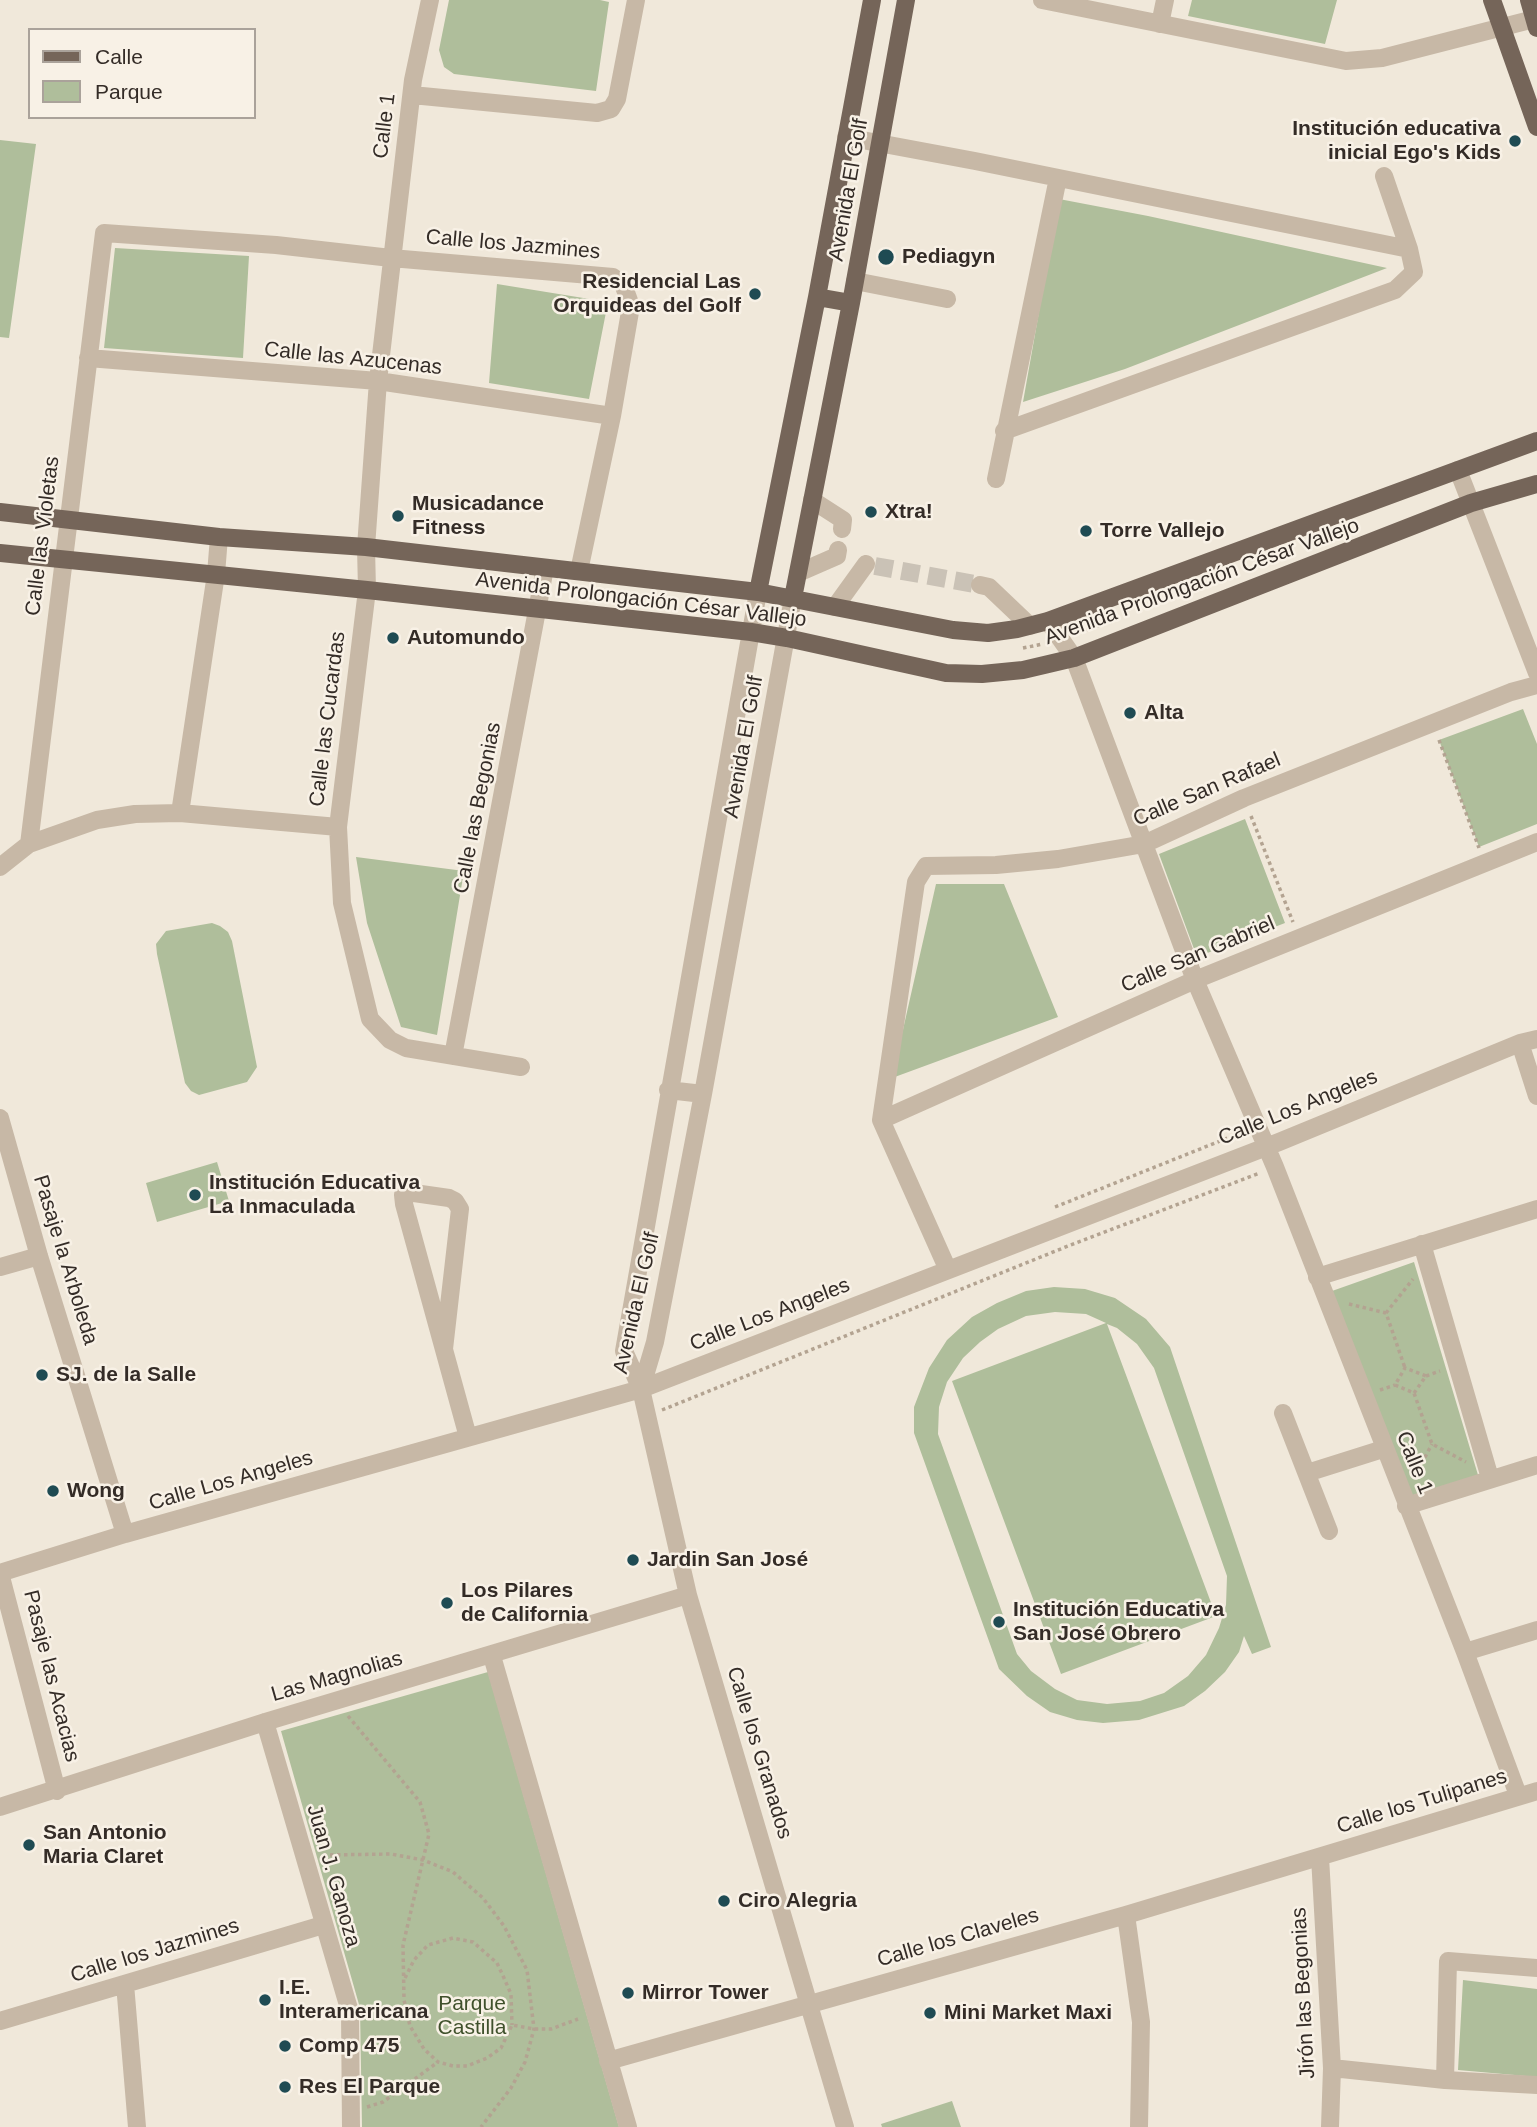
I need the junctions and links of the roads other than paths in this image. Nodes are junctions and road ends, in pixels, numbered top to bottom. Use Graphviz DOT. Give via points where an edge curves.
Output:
graph roads {
  1 [pos="430,0"];
  2 [pos="636,0"];
  3 [pos="872,0"];
  4 [pos="906,0"];
  5 [pos="1042,0"];
  6 [pos="1165,0"];
  7 [pos="1492,0"];
  8 [pos="1528,0"];
  9 [pos="1535,23"];
  10 [pos="1160,24"];
  11 [pos="1501,27"];
  12 [pos="412,95"];
  13 [pos="1537,127"];
  14 [pos="846,137"];
  15 [pos="880,143"];
  16 [pos="1384,176"];
  17 [pos="1058,178"];
  18 [pos="104,233"];
  19 [pos="1409,249"];
  20 [pos="391,258"];
  21 [pos="855,281"];
  22 [pos="817,297"];
  23 [pos="947,299"];
  24 [pos="851,303"];
  25 [pos="88,358"];
  26 [pos="378,381"];
  27 [pos="612,416"];
  28 [pos="1004,430"];
  29 [pos="1537,441"];
  30 [pos="1458,470"];
  31 [pos="996,479"];
  32 [pos="1537,484"];
  33 [pos="812,500"];
  34 [pos="1471,503"];
  35 [pos="0,512"];
  36 [pos="68,519"];
  37 [pos="842,529"];
  38 [pos="219,537"];
  39 [pos="366,548"];
  40 [pos="0,553"];
  41 [pos="63,561"];
  42 [pos="545,568"];
  43 [pos="579,570"];
  44 [pos="798,573"];
  45 [pos="216,575"];
  46 [pos="980,585"];
  47 [pos="367,590"];
  48 [pos="758,592"];
  49 [pos="793,598"];
  50 [pos="835,607"];
  51 [pos="538,609"];
  52 [pos="1048,621"];
  53 [pos="1030,626"];
  54 [pos="751,632"];
  55 [pos="788,638"];
  56 [pos="1074,658"];
  57 [pos="1537,673"];
  58 [pos="1537,685"];
  59 [pos="180,813"];
  60 [pos="338,827"];
  61 [pos="1537,842"];
  62 [pos="29,844"];
  63 [pos="1144,844"];
  64 [pos="0,867"];
  65 [pos="1195,980"];
  66 [pos="1529,1041"];
  67 [pos="453,1056"];
  68 [pos="521,1067"];
  69 [pos="668,1090"];
  70 [pos="704,1094"];
  71 [pos="1537,1096"];
  72 [pos="0,1118"];
  73 [pos="881,1120"];
  74 [pos="1266,1147"];
  75 [pos="1537,1209"];
  76 [pos="1422,1244"];
  77 [pos="39,1256"];
  78 [pos="0,1267"];
  79 [pos="948,1270"];
  80 [pos="1317,1277"];
  81 [pos="444,1349"];
  82 [pos="641,1389"];
  83 [pos="1283,1412"];
  84 [pos="468,1437"];
  85 [pos="1383,1448"];
  86 [pos="1537,1465"];
  87 [pos="1307,1473"];
  88 [pos="1490,1478"];
  89 [pos="1406,1506"];
  90 [pos="1329,1531"];
  91 [pos="125,1534"];
  92 [pos="0,1573"];
  93 [pos="688,1595"];
  94 [pos="1537,1630"];
  95 [pos="1465,1652"];
  96 [pos="492,1656"];
  97 [pos="265,1722"];
  98 [pos="57,1791"];
  99 [pos="1537,1791"];
  100 [pos="1518,1795"];
  101 [pos="0,1807"];
  102 [pos="1320,1857"];
  103 [pos="1126,1915"];
  104 [pos="323,1925"];
  105 [pos="1537,1968"];
  106 [pos="125,1984"];
  107 [pos="810,2003"];
  108 [pos="0,2021"];
  109 [pos="608,2061"];
  110 [pos="1332,2068"];
  111 [pos="1444,2080"];
  112 [pos="1537,2085"];
  113 [pos="351,2119"];
  114 [pos="137,2127"];
  115 [pos="628,2127"];
  116 [pos="845,2127"];
  117 [pos="1139,2127"];
  118 [pos="1330,2127"];
  1 -- 12 [label="street, Calle 1"];
  2 -- 12 [label="street" via="617,99 611,109 597,113"];
  3 -- 14 [label="main road, Avenida El Golf"];
  4 -- 15 [label="main road, Avenida El Golf"];
  5 -- 10 [label="street"];
  6 -- 10 [label="street"];
  7 -- 11 [label="main road"];
  8 -- 9 [label="main road"];
  9 -- 11 [label="street"];
  10 -- 11 [label="street" via="1346,61 1382,58"];
  11 -- 13 [label="main road"];
  12 -- 20 [label="street, Calle 1"];
  14 -- 15 [label="street"];
  14 -- 22 [label="main road, Avenida El Golf"];
  15 -- 17 [label="street"];
  15 -- 21 [label="main road, Avenida El Golf"];
  16 -- 19 [label="street"];
  17 -- 19 [label="street"];
  17 -- 28 [label="street"];
  18 -- 20 [label="street, Calle los Jazmines"];
  18 -- 25 [label="street, Calle las Violetas"];
  19 -- 28 [label="street" via="1414,272 1395,290"];
  20 -- 26 [label="street, Calle las Cucardas"];
  20 -- 27 [label="street, Calle los Jazmines" via="612,277 623,284 631,306"];
  21 -- 23 [label="street"];
  21 -- 24 [label="main road, Avenida El Golf"];
  22 -- 24 [label="main road"];
  22 -- 48 [label="main road, Avenida El Golf"];
  24 -- 33 [label="main road, Avenida El Golf"];
  25 -- 26 [label="street, Calle las Azucenas"];
  25 -- 36 [label="street, Calle las Violetas"];
  26 -- 27 [label="street, Calle las Azucenas"];
  26 -- 39 [label="street, Calle las Cucardas"];
  27 -- 43 [label="street, Calle los Jazmines"];
  28 -- 31 [label="street"];
  29 -- 30 [label="main road, Avenida Prolongación César Vallejo"];
  30 -- 34 [label="street"];
  30 -- 52 [label="main road, Avenida Prolongación César Vallejo"];
  32 -- 34 [label="main road, Avenida Prolongación César Vallejo"];
  33 -- 37 [label="street" via="843,520"];
  33 -- 44 [label="main road, Avenida El Golf"];
  34 -- 56 [label="main road, Avenida Prolongación César Vallejo"];
  34 -- 57 [label="street"];
  35 -- 36 [label="main road, Avenida Prolongación César Vallejo"];
  36 -- 38 [label="main road, Avenida Prolongación César Vallejo"];
  36 -- 41 [label="street, Calle las Violetas"];
  38 -- 39 [label="main road, Avenida Prolongación César Vallejo"];
  38 -- 45 [label="street"];
  39 -- 42 [label="main road, Avenida Prolongación César Vallejo"];
  39 -- 47 [label="street, Calle las Cucardas"];
  40 -- 41 [label="main road, Avenida Prolongación César Vallejo"];
  41 -- 45 [label="main road, Avenida Prolongación César Vallejo"];
  41 -- 62 [label="street, Calle las Violetas"];
  42 -- 43 [label="main road, Avenida Prolongación César Vallejo"];
  42 -- 51 [label="street, Calle las Begonias"];
  43 -- 48 [label="main road, Avenida Prolongación César Vallejo"];
  44 -- 49 [label="main road, Avenida El Golf"];
  44 -- 50 [label="street" via="837,553 870,565"];
  45 -- 47 [label="main road, Avenida Prolongación César Vallejo"];
  45 -- 59 [label="street"];
  46 -- 53 [label="street" via="989,587"];
  47 -- 51 [label="main road, Avenida Prolongación César Vallejo"];
  47 -- 60 [label="street, Calle las Cucardas"];
  48 -- 49 [label="main road, Avenida Prolongación César Vallejo"];
  48 -- 54 [label="street, Avenida El Golf"];
  49 -- 50 [label="main road, Avenida Prolongación César Vallejo"];
  49 -- 55 [label="street, Avenida El Golf"];
  50 -- 53 [label="main road, Avenida Prolongación César Vallejo" via="953,631 988,633"];
  51 -- 54 [label="main road, Avenida Prolongación César Vallejo"];
  51 -- 67 [label="street, Calle las Begonias"];
  52 -- 53 [label="main road, Avenida Prolongación César Vallejo"];
  52 -- 56 [label="street, Calle 1"];
  54 -- 55 [label="main road, Avenida Prolongación César Vallejo"];
  54 -- 69 [label="street, Avenida El Golf"];
  55 -- 56 [label="main road, Avenida Prolongación César Vallejo" via="946,673 1023,670"];
  55 -- 70 [label="street, Avenida El Golf"];
  56 -- 63 [label="street, Calle 1"];
  58 -- 63 [label="street, Calle San Rafael" via="1244,798"];
  59 -- 60 [label="street"];
  59 -- 62 [label="street" via="97,820"];
  60 -- 67 [label="street, Calle las Cucardas" via="342,904 370,1019 390,1040 406,1048"];
  61 -- 65 [label="street, Calle San Gabriel"];
  62 -- 64 [label="street"];
  63 -- 65 [label="street, Calle 1"];
  63 -- 73 [label="street, Calle San Rafael" via="1058,859 926,866 916,882"];
  65 -- 73 [label="street, Calle San Gabriel"];
  65 -- 74 [label="street, Calle 1"];
  66 -- 71 [label="street"];
  66 -- 74 [label="street, Calle Los Angeles"];
  67 -- 68 [label="street, Calle las Cucardas"];
  69 -- 70 [label="street"];
  69 -- 82 [label="street, Avenida El Golf" via="624,1351"];
  70 -- 82 [label="street, Avenida El Golf" via="655,1342"];
  72 -- 77 [label="street, Pasaje la Arboleda"];
  73 -- 79 [label="street"];
  74 -- 79 [label="street, Calle Los Angeles"];
  74 -- 80 [label="street, Calle 1"];
  75 -- 76 [label="street"];
  76 -- 80 [label="street"];
  76 -- 88 [label="street"];
  77 -- 78 [label="street"];
  77 -- 91 [label="street, Pasaje la Arboleda"];
  79 -- 82 [label="street, Calle Los Angeles"];
  80 -- 85 [label="street, Calle 1"];
  81 -- 81 [label="street" via="404,1204 407,1192 449,1198 460,1209"];
  81 -- 84 [label="street"];
  82 -- 84 [label="street, Calle Los Angeles"];
  82 -- 93 [label="street, Calle los Granados"];
  83 -- 87 [label="street"];
  84 -- 91 [label="street, Calle Los Angeles"];
  85 -- 87 [label="street"];
  85 -- 89 [label="street, Calle 1"];
  86 -- 88 [label="street"];
  87 -- 90 [label="street"];
  88 -- 89 [label="street"];
  89 -- 95 [label="street, Calle 1"];
  91 -- 92 [label="street, Calle Los Angeles"];
  92 -- 98 [label="street, Pasaje las Acacias"];
  93 -- 96 [label="street, Las Magnolias"];
  93 -- 107 [label="street, Calle los Granados"];
  94 -- 95 [label="street"];
  95 -- 100 [label="street, Calle 1"];
  96 -- 97 [label="street, Las Magnolias"];
  96 -- 109 [label="street"];
  97 -- 98 [label="street, Las Magnolias"];
  97 -- 104 [label="street, Juan J. Ganoza"];
  98 -- 101 [label="street, Las Magnolias"];
  99 -- 100 [label="street, Calle los Tulipanes"];
  100 -- 102 [label="street, Calle los Tulipanes"];
  102 -- 103 [label="street, Calle los Claveles"];
  102 -- 110 [label="street, Jirón las Begonias"];
  103 -- 107 [label="street, Calle los Claveles"];
  103 -- 117 [label="street" via="1141,2021"];
  104 -- 106 [label="street, Calle los Jazmines"];
  104 -- 113 [label="street, Juan J. Ganoza" via="349,2012"];
  105 -- 111 [label="street" via="1448,1961"];
  106 -- 108 [label="street, Calle los Jazmines"];
  106 -- 114 [label="street"];
  107 -- 109 [label="street, Calle los Claveles"];
  107 -- 116 [label="street, Calle los Granados"];
  109 -- 115 [label="street"];
  110 -- 111 [label="street"];
  110 -- 118 [label="street, Jirón las Begonias"];
  111 -- 112 [label="street"];
}
